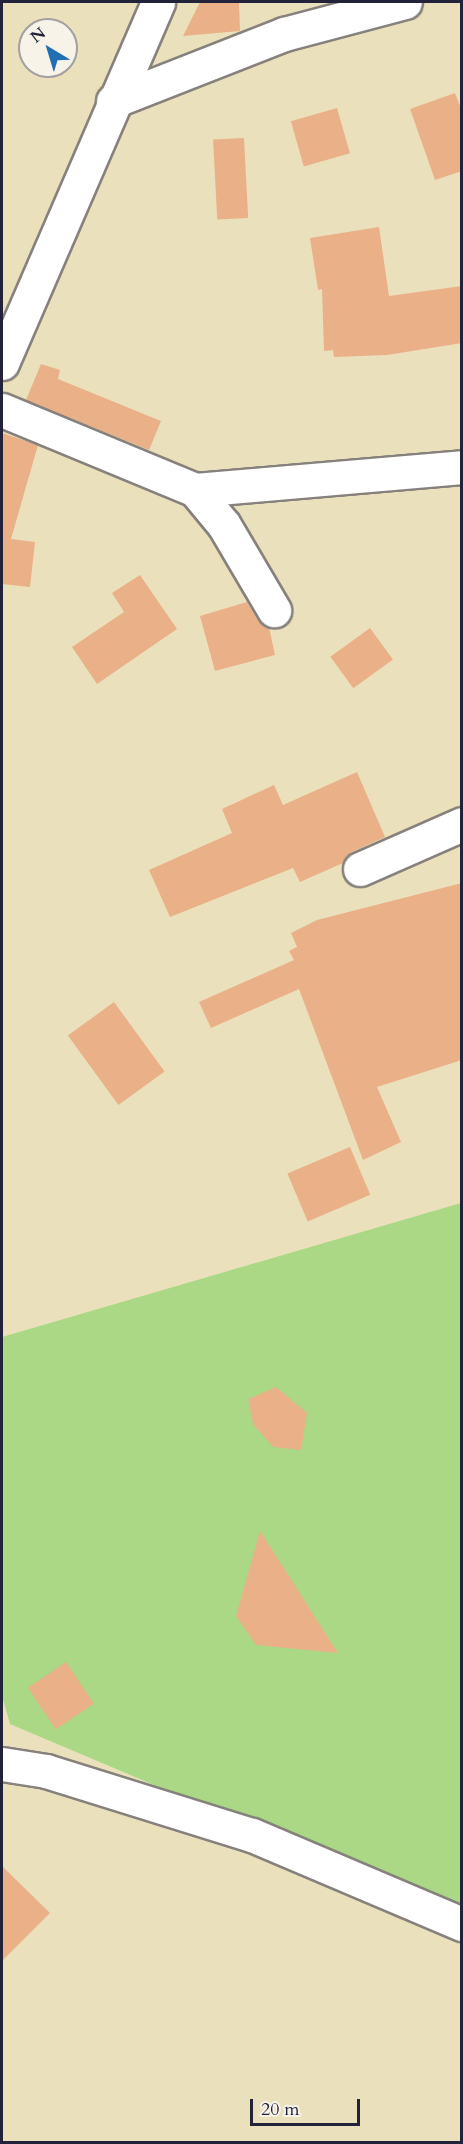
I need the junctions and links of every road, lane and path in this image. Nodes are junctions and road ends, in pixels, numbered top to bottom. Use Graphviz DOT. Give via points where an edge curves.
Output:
graph roads {
  1 [pos="158,2"];
  2 [pos="405,2"];
  3 [pos="113,101"];
  4 [pos="2,363"];
  5 [pos="2,410"];
  6 [pos="457,468"];
  7 [pos="195,490"];
  8 [pos="274,610"];
  9 [pos="462,824"];
  10 [pos="360,868"];
  11 [pos="2,1764"];
  12 [pos="462,1924"];
  1 -- 3 [label="street"];
  2 -- 3 [label="street" via="284,34"];
  3 -- 4 [label="street"];
  5 -- 7 [label="street"];
  6 -- 7 [label="street"];
  7 -- 8 [label="street" via="224,525"];
  9 -- 10 [label="street"];
  11 -- 12 [label="street" via="46,1771 252,1835"];
}
